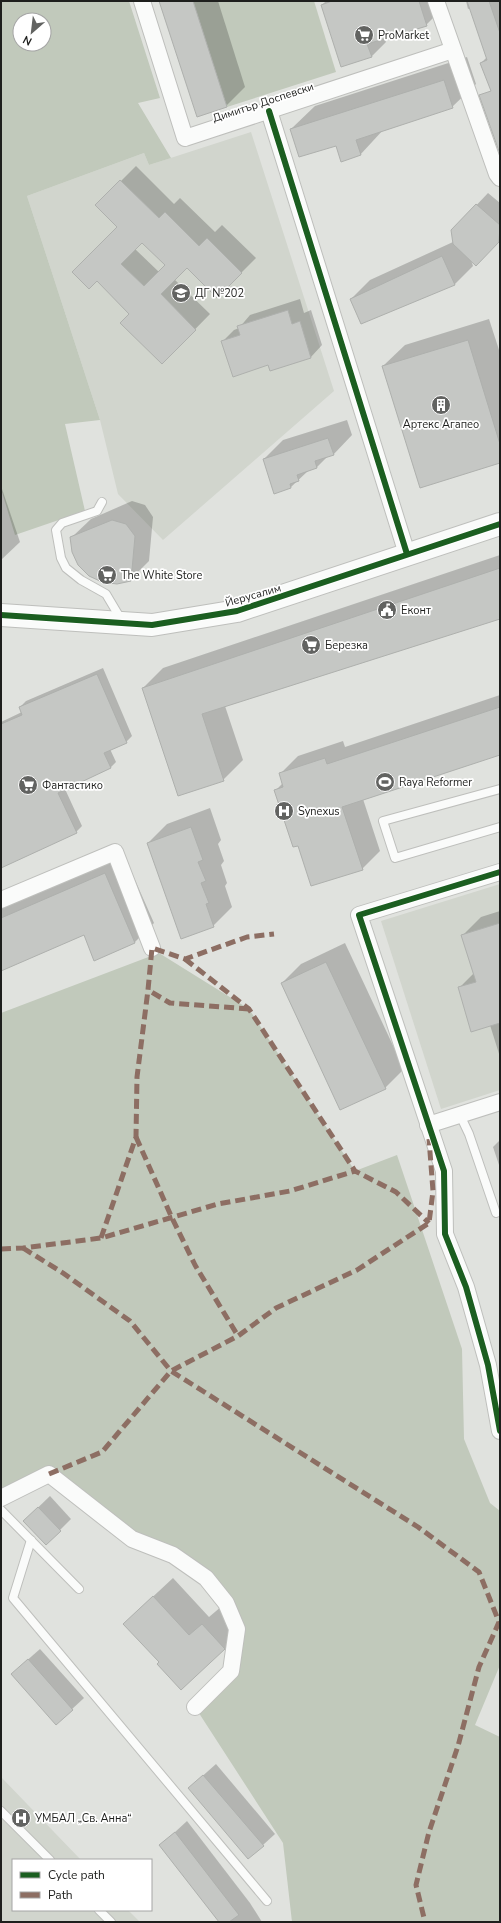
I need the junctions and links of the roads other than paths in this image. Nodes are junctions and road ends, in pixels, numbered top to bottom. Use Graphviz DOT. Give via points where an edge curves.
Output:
graph roads {
  1 [pos="142,1"];
  2 [pos="436,1"];
  3 [pos="453,50"];
  4 [pos="269,111"];
  5 [pos="500,178"];
  6 [pos="102,502"];
  7 [pos="500,524"];
  8 [pos="407,554"];
  9 [pos="1,615"];
  10 [pos="123,624"];
  11 [pos="500,789"];
  12 [pos="500,826"];
  13 [pos="500,872"];
  14 [pos="1,900"];
  15 [pos="152,948"];
  16 [pos="500,1102"];
  17 [pos="460,1115"];
  18 [pos="428,1125"];
  19 [pos="496,1213"];
  20 [pos="500,1431"];
  21 [pos="1,1498"];
  22 [pos="1,1510"];
  23 [pos="31,1540"];
  24 [pos="79,1589"];
  25 [pos="195,1707"];
  26 [pos="1,1811"];
  27 [pos="49,1859"];
  28 [pos="267,1901"];
  29 [pos="100,1911"];
  30 [pos="111,1922"];
  1 -- 4 [label="street, Димитър Доспевски" via="185,138"];
  2 -- 3 [label="street"];
  3 -- 4 [label="street, Димитър Доспевски"];
  3 -- 5 [label="street"];
  4 -- 8 [label="street"];
  6 -- 10 [label="lane" via="98,511 62,523 56,530 58,543 66,568 106,594"];
  7 -- 8 [label="street, Йерусалим"];
  8 -- 10 [label="street, Йерусалим" via="237,611 152,625"];
  9 -- 10 [label="street, Йерусалим"];
  11 -- 12 [label="lane" via="383,821 395,858"];
  13 -- 18 [label="street" via="359,915"];
  14 -- 15 [label="street" via="115,852"];
  16 -- 17 [label="street"];
  17 -- 18 [label="street"];
  17 -- 19 [label="lane"];
  18 -- 20 [label="street" via="444,1171 445,1234 466,1287 476,1322 488,1365"];
  21 -- 25 [label="street" via="49,1474 132,1539 172,1555 206,1578 226,1603 237,1629 231,1671"];
  22 -- 23 [label="lane"];
  23 -- 24 [label="lane"];
  23 -- 28 [label="lane" via="13,1598"];
  26 -- 27 [label="lane"];
  29 -- 30 [label="lane"];
}
